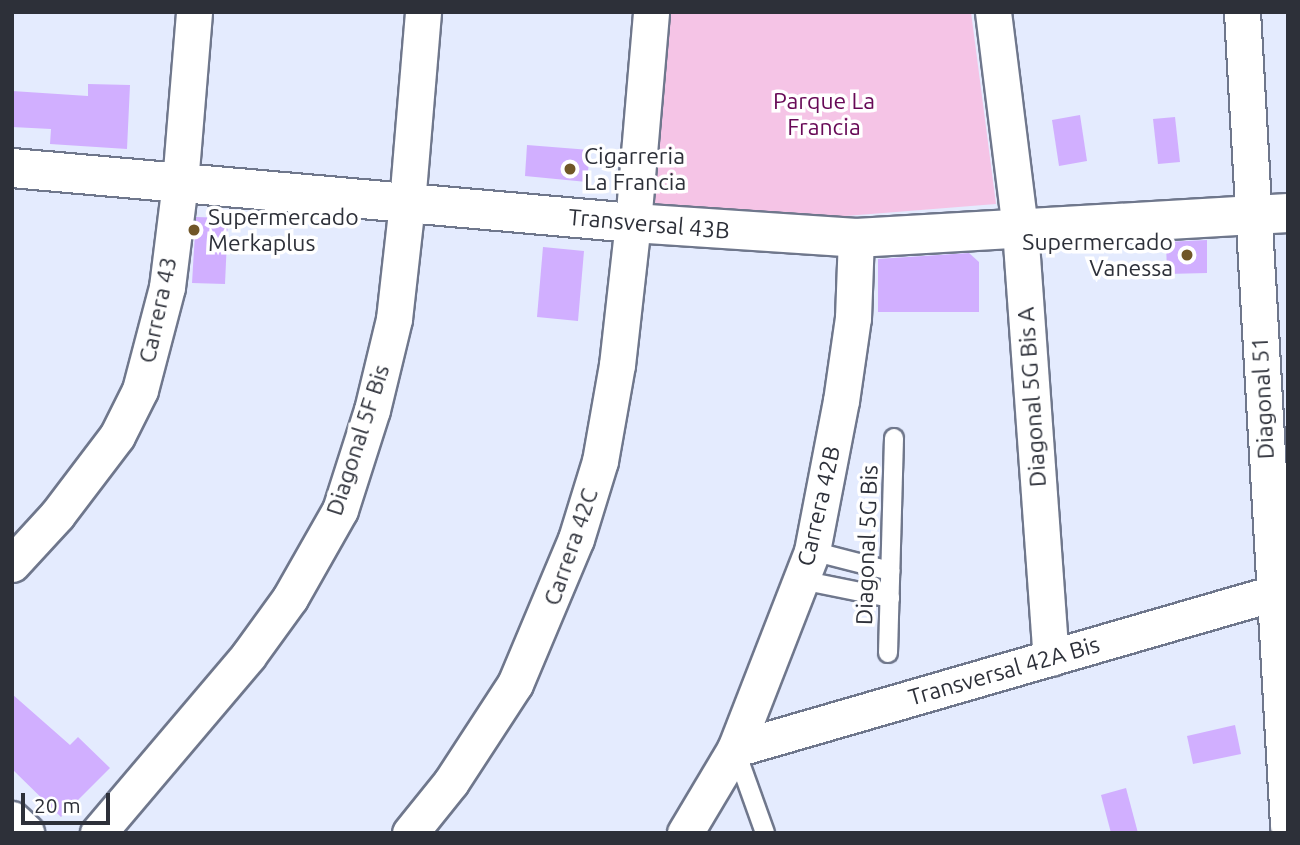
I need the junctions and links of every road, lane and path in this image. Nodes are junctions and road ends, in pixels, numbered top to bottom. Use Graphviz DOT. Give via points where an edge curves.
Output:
graph roads {
  1 [pos="194,12"];
  2 [pos="423,12"];
  3 [pos="651,12"];
  4 [pos="993,12"];
  5 [pos="1242,12"];
  6 [pos="12,168"];
  7 [pos="180,183"];
  8 [pos="407,203"];
  9 [pos="1270,214"];
  10 [pos="633,223"];
  11 [pos="1020,229"];
  12 [pos="856,238"];
  13 [pos="894,439"];
  14 [pos="12,565"];
  15 [pos="807,566"];
  16 [pos="890,571"];
  17 [pos="1274,593"];
  18 [pos="890,598"];
  19 [pos="888,653"];
  20 [pos="1051,658"];
  21 [pos="735,749"];
  22 [pos="12,821"];
  23 [pos="1288,825"];
  24 [pos="25,833"];
  25 [pos="98,833"];
  26 [pos="410,833"];
  27 [pos="685,833"];
  28 [pos="765,833"];
  1 -- 7 [label="street, Carrera 43"];
  2 -- 8 [label="street, Diagonal 5F Bis"];
  3 -- 10 [label="street, Carrera 42C"];
  4 -- 11 [label="street, Diagonal 5G Bis A"];
  5 -- 9 [label="street, Diagonal 51"];
  6 -- 7 [label="street, Transversal 43B"];
  7 -- 8 [label="street, Transversal 43B"];
  7 -- 14 [label="street, Carrera 43" via="167,287 140,390 117,436"];
  8 -- 10 [label="street, Transversal 43B"];
  8 -- 25 [label="street, Diagonal 5F Bis" via="394,319 372,410 340,510 290,598 248,656"];
  9 -- 11 [label="street, Transversal 43B"];
  9 -- 17 [label="street, Diagonal 51"];
  10 -- 12 [label="street, Transversal 43B"];
  10 -- 26 [label="street, Carrera 42C" via="610,412 576,539 516,684 451,782"];
  11 -- 12 [label="street, Transversal 43B"];
  11 -- 20 [label="street, Diagonal 5G Bis A"];
  12 -- 15 [label="street, Carrera 42B" via="845,377"];
  13 -- 16 [label="lane, Diagonal 5G Bis"];
  15 -- 16 [label="lane"];
  15 -- 18 [label="lane"];
  15 -- 21 [label="street, Carrera 42B"];
  16 -- 18 [label="lane, Diagonal 5G Bis"];
  17 -- 20 [label="street, Transversal 42A Bis"];
  17 -- 23 [label="street, Diagonal 51"];
  18 -- 19 [label="lane, Diagonal 5G Bis"];
  20 -- 21 [label="street, Transversal 42A Bis"];
  21 -- 27 [label="street, Carrera 42B"];
  21 -- 28 [label="lane"];
  22 -- 24 [label="street"];
}
